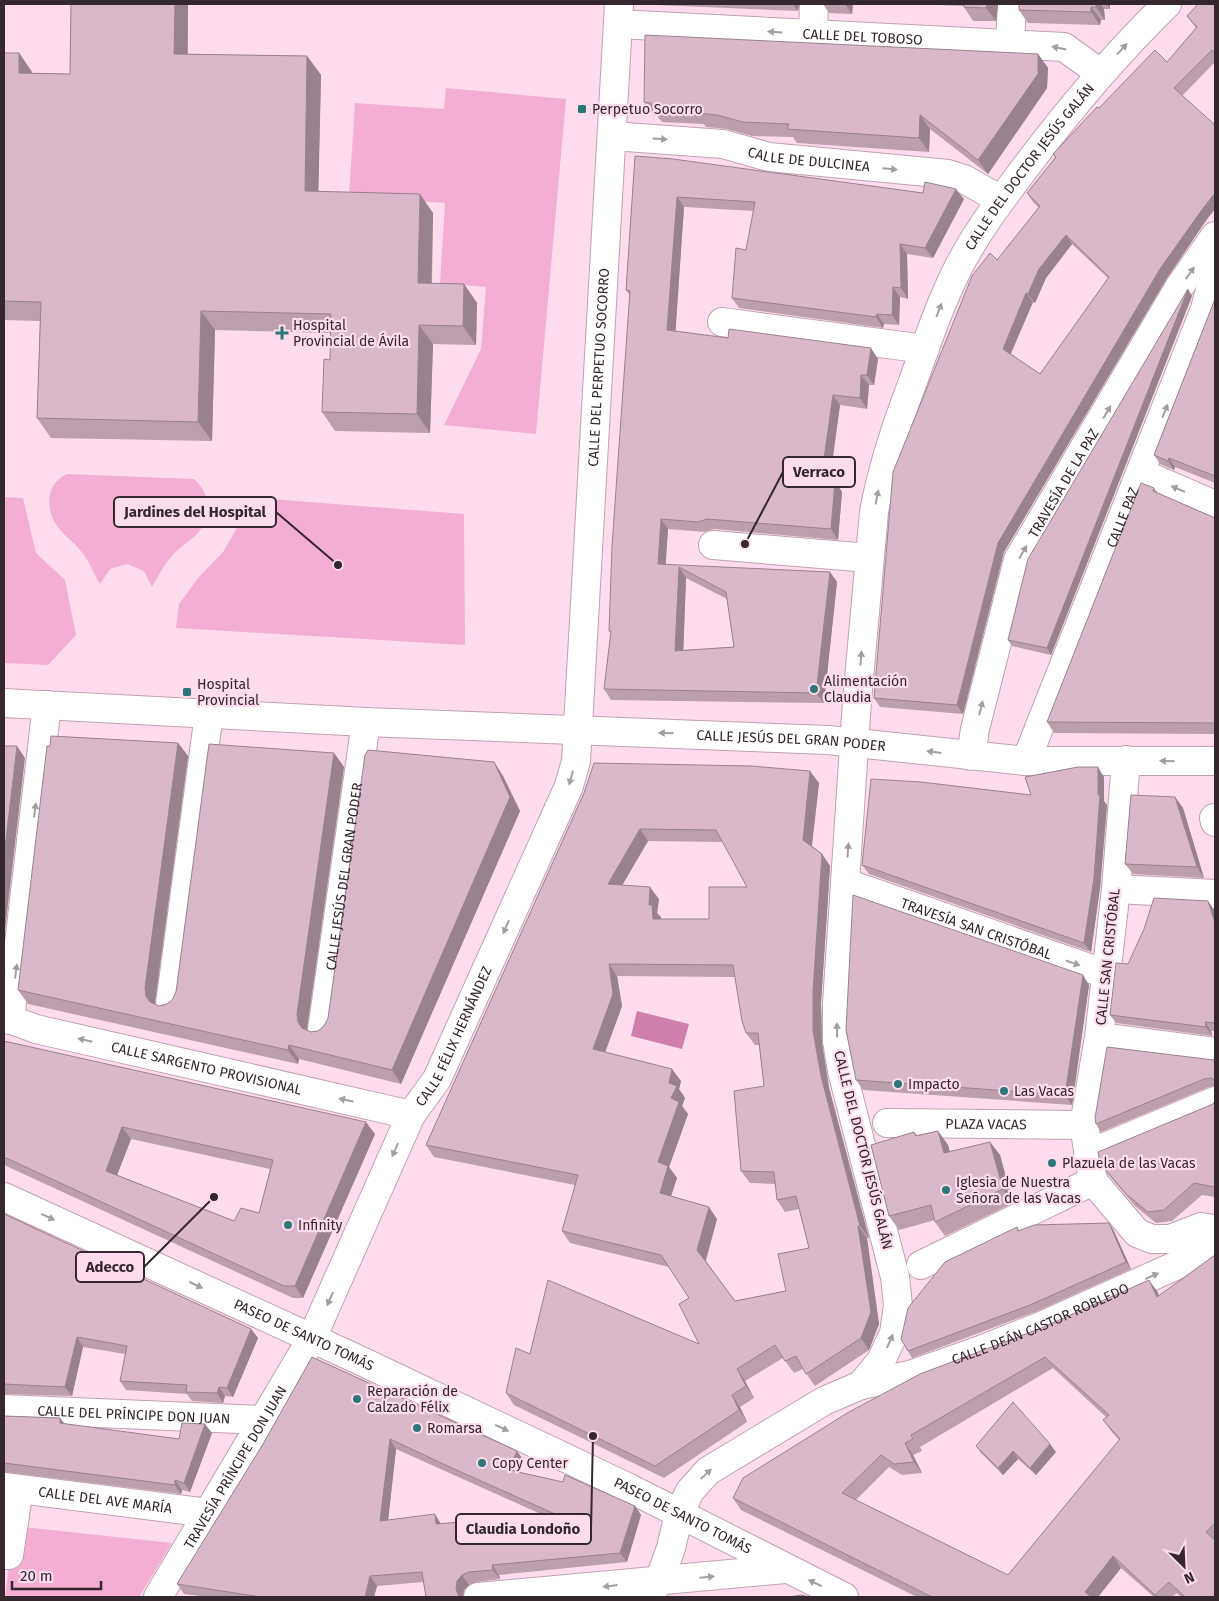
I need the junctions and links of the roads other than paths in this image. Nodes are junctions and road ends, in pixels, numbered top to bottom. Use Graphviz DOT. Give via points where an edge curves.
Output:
graph roads {
  1 [pos="814,4"];
  2 [pos="1012,4"];
  3 [pos="1167,4"];
  4 [pos="619,14"];
  5 [pos="812,34"];
  6 [pos="1010,44"];
  7 [pos="1100,73"];
  8 [pos="612,136"];
  9 [pos="1001,200"];
  10 [pos="1215,236"];
  11 [pos="1215,272"];
  12 [pos="722,322"];
  13 [pos="924,349"];
  14 [pos="1140,473"];
  15 [pos="1215,505"];
  16 [pos="712,545"];
  17 [pos="869,558"];
  18 [pos="4,703"];
  19 [pos="47,705"];
  20 [pos="209,714"];
  21 [pos="366,722"];
  22 [pos="578,730"];
  23 [pos="854,742"];
  24 [pos="971,756"];
  25 [pos="1126,760"];
  26 [pos="1026,761"];
  27 [pos="1215,761"];
  28 [pos="846,883"];
  29 [pos="1116,889"];
  30 [pos="1215,894"];
  31 [pos="1106,974"];
  32 [pos="170,1004"];
  33 [pos="7,1018"];
  34 [pos="322,1030"];
  35 [pos="1099,1037"];
  36 [pos="1215,1052"];
  37 [pos="1215,1101"];
  38 [pos="411,1115"];
  39 [pos="887,1123"];
  40 [pos="1084,1124"];
  41 [pos="1088,1154"];
  42 [pos="1093,1181"];
  43 [pos="4,1197"];
  44 [pos="1215,1229"];
  45 [pos="1215,1248"];
  46 [pos="920,1265"];
  47 [pos="312,1338"];
  48 [pos="861,1385"];
  49 [pos="4,1409"];
  50 [pos="264,1420"];
  51 [pos="11,1488"];
  52 [pos="208,1513"];
  53 [pos="679,1514"];
  54 [pos="4,1555"];
  55 [pos="785,1569"];
  56 [pos="654,1589"];
  57 [pos="158,1597"];
  58 [pos="478,1597"];
  59 [pos="844,1597"];
  1 -- 5 [label="street"];
  2 -- 6 [label="street"];
  7 -- 3 [label="street, CALLE DEL DOCTOR JESÚS GALÁN, one-way"];
  5 -- 4 [label="street, CALLE DEL TOBOSO, one-way"];
  4 -- 8 [label="street, CALLE DEL PERPETUO SOCORRO"];
  5 -- 6 [label="street, CALLE DEL TOBOSO"];
  7 -- 6 [label="street, CALLE DEL TOBOSO, one-way" via="1064,47"];
  7 -- 9 [label="street, CALLE DEL DOCTOR JESÚS GALÁN"];
  8 -- 9 [label="street, CALLE DE DULCINEA, one-way" via="723,144 768,157 948,174 964,178"];
  8 -- 22 [label="street, CALLE DEL PERPETUO SOCORRO"];
  13 -- 9 [label="street, CALLE DEL DOCTOR JESÚS GALÁN, one-way" via="960,266"];
  24 -- 10 [label="street, TRAVESÍA DE LA PAZ, one-way" via="1018,560 1180,286"];
  14 -- 11 [label="street, CALLE PAZ, one-way" via="1205,309"];
  12 -- 13 [label="street"];
  17 -- 13 [label="street, CALLE DEL DOCTOR JESÚS GALÁN, one-way" via="874,512 886,458"];
  15 -- 14 [label="street, one-way"];
  14 -- 26 [label="street, CALLE PAZ"];
  16 -- 17 [label="street"];
  23 -- 17 [label="street, CALLE DEL DOCTOR JESÚS GALÁN, one-way"];
  18 -- 19 [label="street, CALLE JESÚS DEL GRAN PODER"];
  19 -- 20 [label="street, CALLE JESÚS DEL GRAN PODER"];
  33 -- 19 [label="street, one-way"];
  20 -- 21 [label="street, CALLE JESÚS DEL GRAN PODER"];
  20 -- 32 [label="street"];
  21 -- 22 [label="street, CALLE JESÚS DEL GRAN PODER"];
  21 -- 34 [label="street, CALLE JESÚS DEL GRAN PODER"];
  23 -- 22 [label="street, CALLE JESÚS DEL GRAN PODER, one-way"];
  22 -- 38 [label="street, CALLE FÉLIX HERNÁNDEZ, one-way" via="570,786 437,1079"];
  24 -- 23 [label="street, CALLE JESÚS DEL GRAN PODER, one-way"];
  28 -- 23 [label="street, CALLE DEL DOCTOR JESÚS GALÁN, one-way"];
  24 -- 26 [label="street, CALLE JESÚS DEL GRAN PODER"];
  25 -- 26 [label="street, CALLE JESÚS DEL GRAN PODER"];
  27 -- 25 [label="street, CALLE JESÚS DEL GRAN PODER, one-way"];
  25 -- 29 [label="street, CALLE SAN CRISTÓBAL"];
  28 -- 31 [label="street, TRAVESÍA SAN CRISTÓBAL, one-way"];
  48 -- 28 [label="street, CALLE DEL DOCTOR JESÚS GALÁN, one-way" via="881,1361 894,1333 898,1305 837,1041 836,1004"];
  29 -- 30 [label="street"];
  29 -- 31 [label="street, CALLE SAN CRISTÓBAL"];
  31 -- 35 [label="street, CALLE SAN CRISTÓBAL"];
  38 -- 33 [label="street, CALLE SARGENTO PROVISIONAL, one-way" via="36,1029"];
  35 -- 36 [label="street, CALLE SAN CRISTÓBAL"];
  35 -- 40 [label="street"];
  37 -- 41 [label="street"];
  38 -- 47 [label="street, CALLE FÉLIX HERNÁNDEZ, one-way"];
  39 -- 40 [label="street, PLAZA VACAS"];
  40 -- 41 [label="street"];
  41 -- 42 [label="street"];
  42 -- 44 [label="street" via="1138,1233 1152,1240 1170,1239 1201,1227"];
  42 -- 46 [label="street"];
  43 -- 47 [label="street, PASEO DE SANTO TOMÁS, one-way"];
  48 -- 45 [label="street, CALLE DEÁN CASTOR ROBLEDO, one-way" via="910,1375 978,1351"];
  47 -- 50 [label="street, TRAVESÍA PRÍNCIPE DON JUAN"];
  47 -- 53 [label="street, PASEO DE SANTO TOMÁS, one-way"];
  53 -- 48 [label="street, CALLE DEL DOCTOR JESÚS GALÁN, one-way" via="690,1490 708,1471 824,1401"];
  49 -- 50 [label="street, CALLE DEL PRÍNCIPE DON JUAN"];
  50 -- 52 [label="street, TRAVESÍA PRÍNCIPE DON JUAN"];
  51 -- 52 [label="street, CALLE DEL AVE MARÍA"];
  51 -- 54 [label="street" via="9,1555"];
  52 -- 57 [label="street, TRAVESÍA PRÍNCIPE DON JUAN"];
  53 -- 55 [label="street, PASEO DE SANTO TOMÁS"];
  53 -- 56 [label="street, CALLE DEL DOCTOR JESÚS GALÁN" via="671,1548"];
  56 -- 55 [label="street, one-way"];
  59 -- 55 [label="street, PASEO DE SANTO TOMÁS, one-way"];
  56 -- 58 [label="street, one-way"];
}
